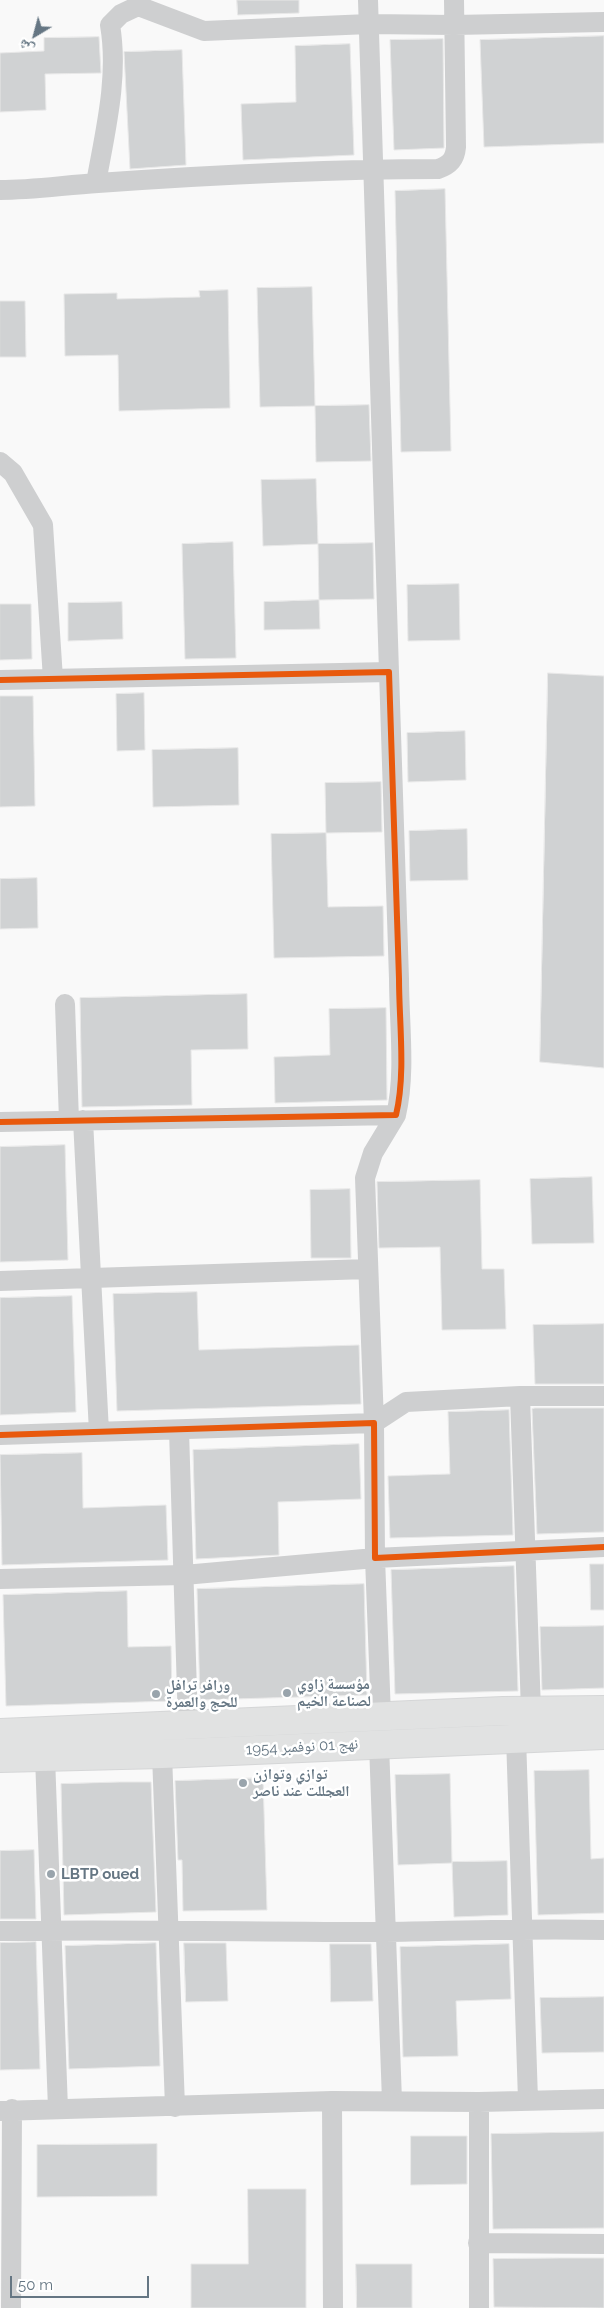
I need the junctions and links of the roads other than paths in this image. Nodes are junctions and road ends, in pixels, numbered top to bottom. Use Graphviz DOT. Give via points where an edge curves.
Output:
graph roads {
  1 [pos="368,0"];
  2 [pos="454,0"];
  3 [pos="604,22"];
  4 [pos="369,24"];
  5 [pos="454,25"];
  6 [pos="375,169"];
  7 [pos="96,183"];
  8 [pos="0,190"];
  9 [pos="0,462"];
  10 [pos="389,672"];
  11 [pos="53,679"];
  12 [pos="0,680"];
  13 [pos="65,1004"];
  14 [pos="396,1115"];
  15 [pos="76,1121"];
  16 [pos="0,1122"];
  17 [pos="367,1269"];
  18 [pos="92,1279"];
  19 [pos="0,1281"];
  20 [pos="520,1396"];
  21 [pos="604,1396"];
  22 [pos="374,1423"];
  23 [pos="179,1430"];
  24 [pos="99,1432"];
  25 [pos="0,1435"];
  26 [pos="604,1547"];
  27 [pos="527,1550"];
  28 [pos="375,1558"];
  29 [pos="184,1574"];
  30 [pos="0,1579"];
  31 [pos="604,1710"];
  32 [pos="531,1711"];
  33 [pos="381,1716"];
  34 [pos="188,1725"];
  35 [pos="0,1733"];
  36 [pos="604,1735"];
  37 [pos="516,1737"];
  38 [pos="379,1744"];
  39 [pos="162,1754"];
  40 [pos="45,1757"];
  41 [pos="0,1758"];
  42 [pos="523,1928"];
  43 [pos="52,1930"];
  44 [pos="168,1930"];
  45 [pos="604,1930"];
  46 [pos="0,1931"];
  47 [pos="386,1932"];
  48 [pos="604,2099"];
  49 [pos="528,2100"];
  50 [pos="332,2101"];
  51 [pos="392,2102"];
  52 [pos="479,2102"];
  53 [pos="175,2107"];
  54 [pos="58,2109"];
  55 [pos="6,2110"];
  56 [pos="478,2243"];
  57 [pos="604,2244"];
  58 [pos="6,2278"];
  59 [pos="11,2308"];
  60 [pos="333,2308"];
  61 [pos="479,2308"];
  1 -- 4 [label="street"];
  2 -- 5 [label="street"];
  3 -- 5 [label="street"];
  4 -- 5 [label="street"];
  4 -- 6 [label="street"];
  4 -- 7 [label="street" via="204,31 138,6 120,14 110,25 114,48 112,88"];
  5 -- 6 [label="street" via="456,147 451,162 438,169"];
  6 -- 7 [label="street"];
  6 -- 10 [label="street"];
  7 -- 8 [label="street" via="37,190"];
  9 -- 11 [label="street" via="13,473 43,525"];
  10 -- 11 [label="street"];
  10 -- 14 [label="street" via="400,1020 400,1099"];
  11 -- 12 [label="street"];
  13 -- 15 [label="street"];
  14 -- 15 [label="street"];
  14 -- 17 [label="street" via="373,1153 365,1178"];
  15 -- 16 [label="street"];
  15 -- 18 [label="street"];
  17 -- 18 [label="street"];
  17 -- 22 [label="street"];
  18 -- 19 [label="street"];
  18 -- 24 [label="street"];
  20 -- 21 [label="street"];
  20 -- 22 [label="street" via="406,1402"];
  20 -- 27 [label="street"];
  22 -- 23 [label="street"];
  22 -- 28 [label="street"];
  23 -- 24 [label="street"];
  23 -- 29 [label="street"];
  24 -- 25 [label="street"];
  26 -- 27 [label="street"];
  27 -- 28 [label="street"];
  27 -- 32 [label="street"];
  28 -- 29 [label="street"];
  28 -- 33 [label="street"];
  29 -- 30 [label="street"];
  29 -- 34 [label="street"];
  31 -- 32 [label="main road, نهج 01 نوفمبر 1954"];
  32 -- 33 [label="main road, نهج 01 نوفمبر 1954"];
  33 -- 34 [label="main road, نهج 01 نوفمبر 1954"];
  34 -- 35 [label="main road, نهج 01 نوفمبر 1954"];
  36 -- 37 [label="main road, نهج 01 نوفمبر 1954"];
  37 -- 38 [label="main road, نهج 01 نوفمبر 1954"];
  37 -- 42 [label="street"];
  38 -- 39 [label="main road, نهج 01 نوفمبر 1954"];
  38 -- 47 [label="street"];
  39 -- 40 [label="main road, نهج 01 نوفمبر 1954"];
  39 -- 44 [label="street"];
  40 -- 41 [label="main road, نهج 01 نوفمبر 1954"];
  40 -- 43 [label="street"];
  42 -- 45 [label="street"];
  42 -- 47 [label="street"];
  42 -- 49 [label="street"];
  43 -- 44 [label="street"];
  43 -- 46 [label="street"];
  43 -- 54 [label="street"];
  44 -- 47 [label="street"];
  44 -- 53 [label="street"];
  47 -- 51 [label="street"];
  48 -- 49 [label="street"];
  49 -- 52 [label="street"];
  50 -- 51 [label="street"];
  50 -- 53 [label="street"];
  50 -- 60 [label="street"];
  51 -- 52 [label="street"];
  52 -- 56 [label="street"];
  53 -- 54 [label="street"];
  54 -- 55 [label="street"];
  55 -- 58 [label="street"];
  56 -- 57 [label="street"];
  56 -- 61 [label="street"];
  58 -- 59 [label="street"];
}
